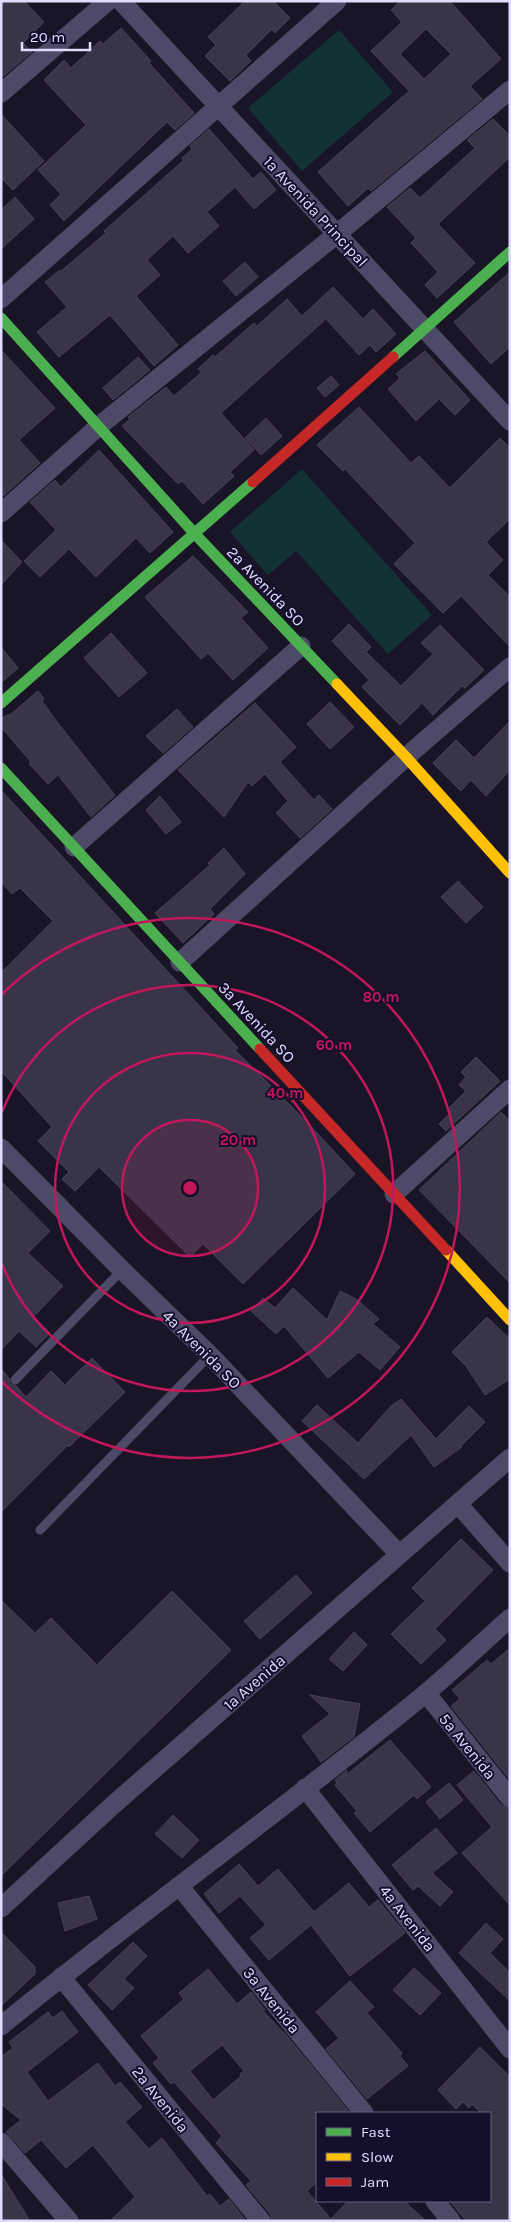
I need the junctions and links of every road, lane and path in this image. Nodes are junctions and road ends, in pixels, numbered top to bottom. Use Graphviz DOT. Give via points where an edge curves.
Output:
graph roads {
  1 [pos="108,1"];
  2 [pos="121,1"];
  3 [pos="336,1"];
  4 [pos="510,90"];
  5 [pos="1,94"];
  6 [pos="219,105"];
  7 [pos="337,234"];
  8 [pos="510,252"];
  9 [pos="1,299"];
  10 [pos="1,318"];
  11 [pos="425,328"];
  12 [pos="510,421"];
  13 [pos="100,426"];
  14 [pos="1,514"];
  15 [pos="194,534"];
  16 [pos="301,646"];
  17 [pos="510,668"];
  18 [pos="1,703"];
  19 [pos="406,757"];
  20 [pos="1,768"];
  21 [pos="74,847"];
  22 [pos="510,874"];
  23 [pos="180,962"];
  24 [pos="510,1089"];
  25 [pos="1,1148"];
  26 [pos="394,1194"];
  27 [pos="122,1270"];
  28 [pos="510,1320"];
  29 [pos="210,1355"];
  30 [pos="15,1380"];
  31 [pos="510,1458"];
  32 [pos="458,1504"];
  33 [pos="40,1530"];
  34 [pos="399,1554"];
  35 [pos="510,1563"];
  36 [pos="510,1618"];
  37 [pos="426,1693"];
  38 [pos="305,1788"];
  39 [pos="510,1798"];
  40 [pos="180,1887"];
  41 [pos="1,1908"];
  42 [pos="61,1977"];
  43 [pos="1,2026"];
  44 [pos="510,2049"];
  45 [pos="363,2112"];
  46 [pos="1,2142"];
  47 [pos="436,2202"];
  48 [pos="69,2221"];
  49 [pos="261,2221"];
  50 [pos="451,2221"];
  1 -- 5 [label="street"];
  2 -- 6 [label="street, 1a Avenida Principal"];
  3 -- 6 [label="street"];
  4 -- 7 [label="street"];
  6 -- 7 [label="street, 1a Avenida Principal"];
  6 -- 9 [label="street"];
  7 -- 11 [label="street, 1a Avenida Principal"];
  7 -- 13 [label="street"];
  8 -- 11 [label="street"];
  10 -- 13 [label="street, 2a Avenida SO"];
  11 -- 12 [label="street, 1a Avenida Principal"];
  11 -- 15 [label="street"];
  13 -- 14 [label="street"];
  13 -- 15 [label="street, 2a Avenida SO"];
  15 -- 16 [label="street, 2a Avenida SO"];
  15 -- 18 [label="street"];
  16 -- 19 [label="street, 2a Avenida SO"];
  16 -- 21 [label="street"];
  17 -- 19 [label="street"];
  19 -- 22 [label="street, 2a Avenida SO"];
  19 -- 23 [label="street"];
  20 -- 21 [label="street, 3a Avenida SO"];
  21 -- 23 [label="street, 3a Avenida SO"];
  23 -- 26 [label="street, 3a Avenida SO"];
  24 -- 26 [label="street"];
  25 -- 27 [label="street, 4a Avenida SO"];
  26 -- 28 [label="street, 3a Avenida SO"];
  27 -- 29 [label="street, 4a Avenida SO"];
  27 -- 30 [label="lane"];
  29 -- 33 [label="lane"];
  29 -- 34 [label="street, 4a Avenida SO"];
  31 -- 32 [label="street, 1a Avenida"];
  32 -- 34 [label="street, 1a Avenida"];
  32 -- 35 [label="street"];
  34 -- 41 [label="street, 1a Avenida"];
  36 -- 37 [label="street"];
  37 -- 38 [label="street"];
  37 -- 39 [label="street, 5a Avenida"];
  38 -- 40 [label="street"];
  38 -- 44 [label="street, 4a Avenida"];
  40 -- 42 [label="street"];
  40 -- 45 [label="street, 3a Avenida"];
  42 -- 43 [label="street"];
  42 -- 49 [label="street, 2a Avenida"];
  46 -- 48 [label="street"];
  47 -- 50 [label="street"];
}
